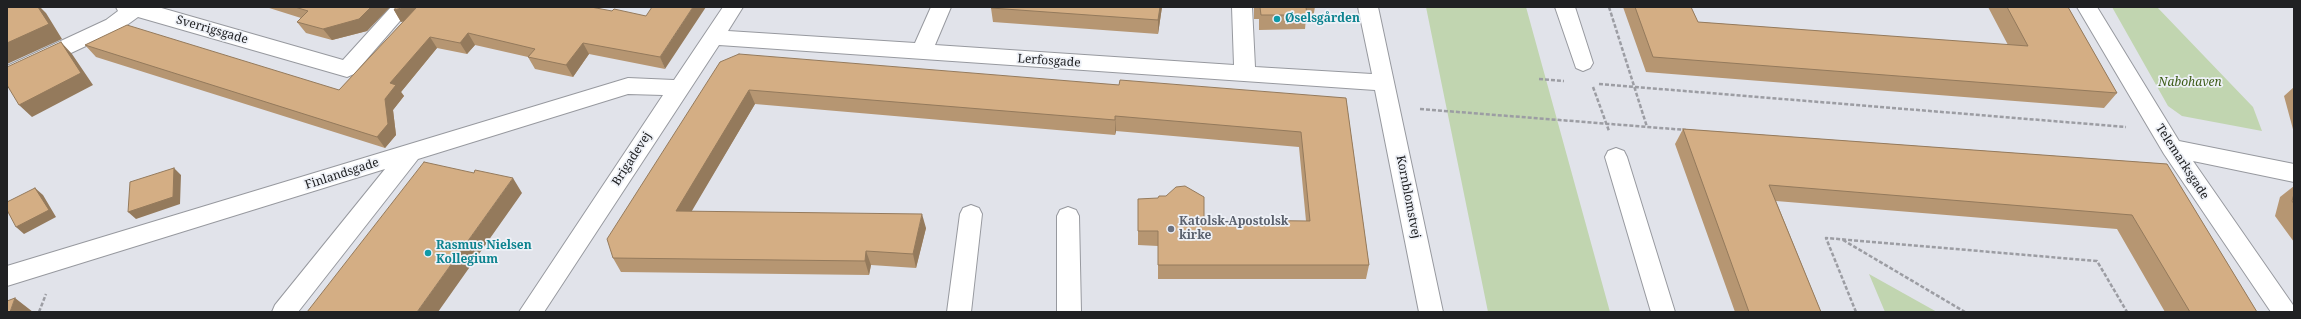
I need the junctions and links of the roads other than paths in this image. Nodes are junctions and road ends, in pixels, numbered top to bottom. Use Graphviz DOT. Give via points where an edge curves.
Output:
graph roads {
  1 [pos="402,7"];
  2 [pos="733,7"];
  3 [pos="941,7"];
  4 [pos="1242,7"];
  5 [pos="1368,7"];
  6 [pos="1565,7"];
  7 [pos="2087,7"];
  8 [pos="133,8"];
  9 [pos="714,37"];
  10 [pos="922,52"];
  11 [pos="1583,63"];
  12 [pos="1244,74"];
  13 [pos="7,76"];
  14 [pos="1383,83"];
  15 [pos="679,88"];
  16 [pos="2172,148"];
  17 [pos="411,152"];
  18 [pos="1616,157"];
  19 [pos="2294,173"];
  20 [pos="971,214"];
  21 [pos="1068,216"];
  22 [pos="7,276"];
  23 [pos="284,312"];
  24 [pos="531,312"];
  25 [pos="959,312"];
  26 [pos="1069,312"];
  27 [pos="1431,312"];
  28 [pos="1664,312"];
  29 [pos="2284,312"];
  1 -- 8 [label="street, Sverrigsgade" via="347,69"];
  2 -- 9 [label="street, Brigadevej"];
  3 -- 10 [label="street"];
  4 -- 12 [label="street"];
  5 -- 14 [label="street, Kornblomstvej"];
  6 -- 11 [label="street"];
  7 -- 16 [label="street, Telemarksgade"];
  8 -- 13 [label="street, Sverrigsgade" via="102,30"];
  9 -- 10 [label="street, Lerfosgade"];
  9 -- 15 [label="street, Brigadevej"];
  10 -- 12 [label="street, Lerfosgade"];
  12 -- 14 [label="street, Lerfosgade"];
  14 -- 27 [label="street, Kornblomstvej"];
  15 -- 17 [label="street, Finlandsgade" via="628,86"];
  15 -- 24 [label="street, Brigadevej"];
  16 -- 19 [label="street"];
  16 -- 29 [label="street, Telemarksgade"];
  17 -- 22 [label="street, Finlandsgade"];
  17 -- 23 [label="street"];
  18 -- 28 [label="street"];
  20 -- 25 [label="street"];
  21 -- 26 [label="street"];
}
